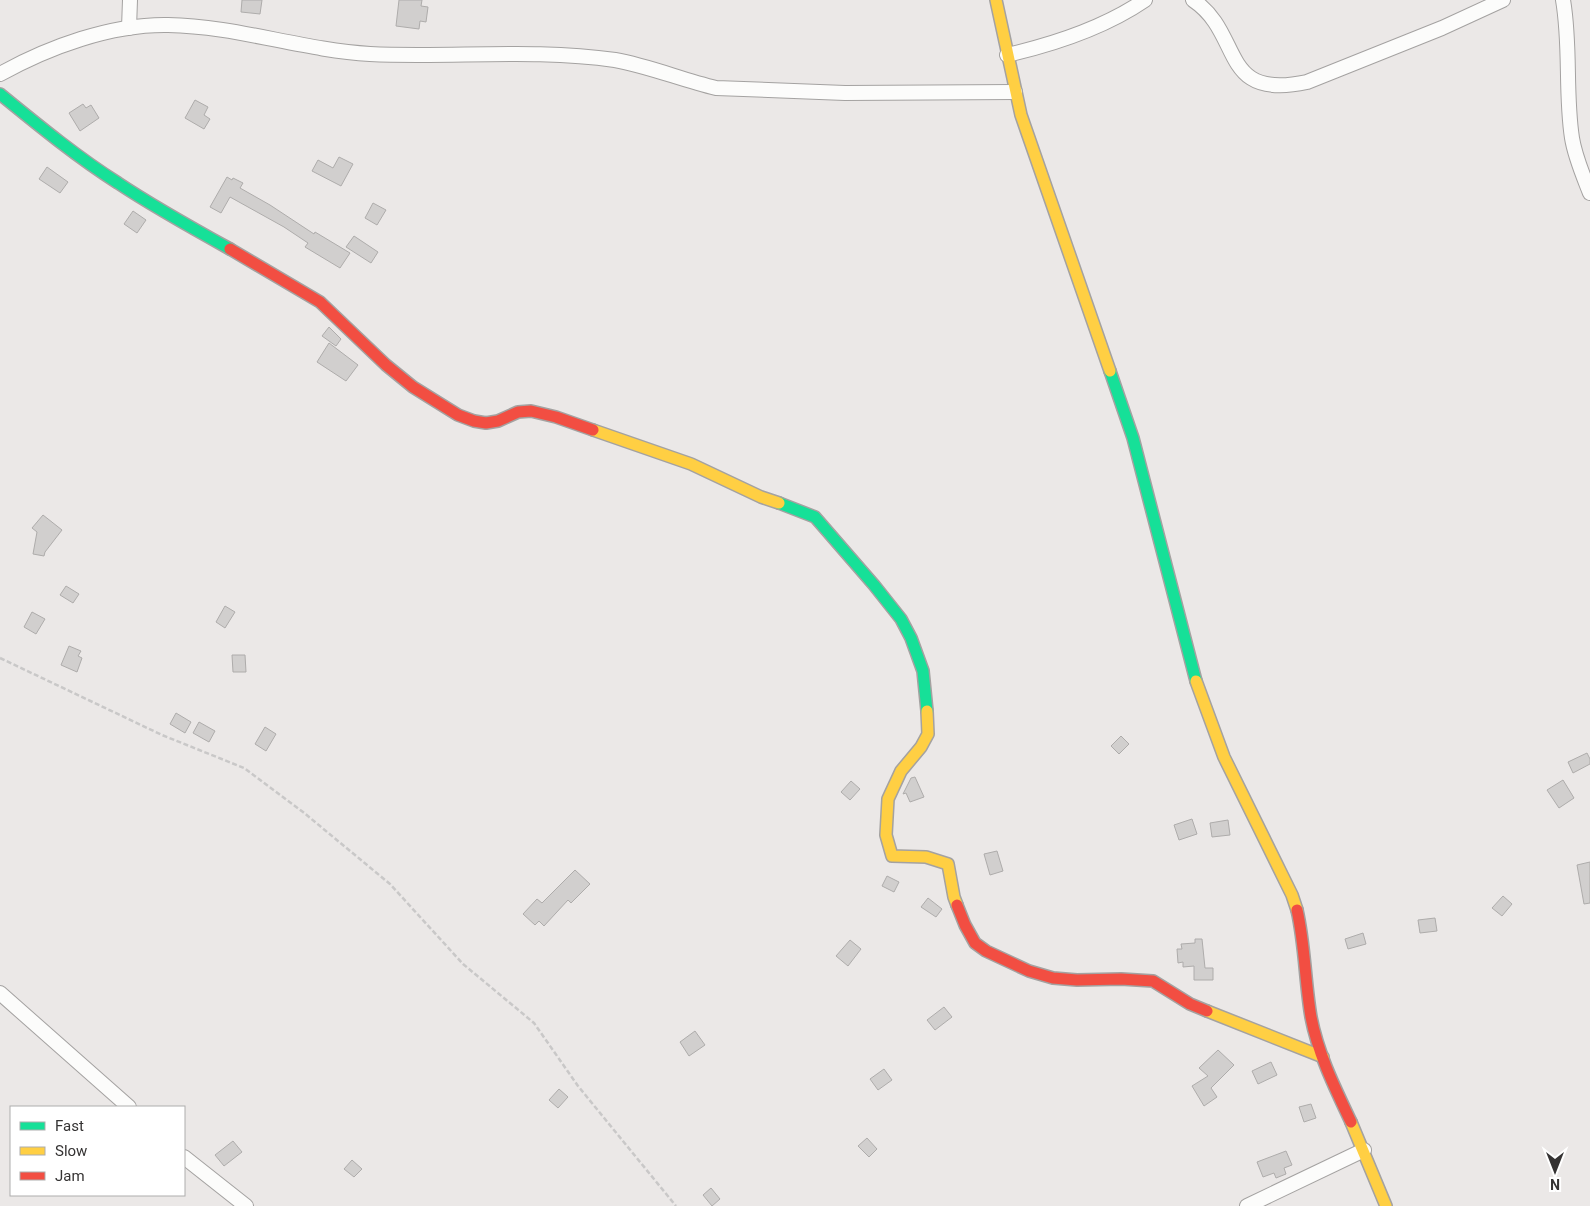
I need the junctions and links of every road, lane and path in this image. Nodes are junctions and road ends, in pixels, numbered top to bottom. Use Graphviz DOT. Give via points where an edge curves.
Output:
graph roads {
  1 [pos="130,0"];
  2 [pos="996,0"];
  3 [pos="1145,0"];
  4 [pos="1193,0"];
  5 [pos="1503,0"];
  6 [pos="1563,0"];
  7 [pos="130,28"];
  8 [pos="1008,55"];
  9 [pos="0,74"];
  10 [pos="1015,92"];
  11 [pos="0,94"];
  12 [pos="1590,193"];
  13 [pos="0,658"];
  14 [pos="0,993"];
  15 [pos="1323,1057"];
  16 [pos="128,1106"];
  17 [pos="1364,1150"];
  18 [pos="185,1158"];
  19 [pos="246,1206"];
  20 [pos="676,1206"];
  21 [pos="1247,1206"];
  22 [pos="1386,1206"];
  1 -- 7 [label="street"];
  2 -- 8 [label="street"];
  3 -- 8 [label="street" via="1086,31"];
  4 -- 5 [label="street" via="1204,7 1216,22 1233,58 1246,75 1268,84 1285,85 1307,82"];
  6 -- 12 [label="street" via="1572,138"];
  7 -- 9 [label="street" via="52,49"];
  7 -- 10 [label="street" via="191,26 333,51 371,54 508,54 615,60 716,88 845,93"];
  8 -- 10 [label="street"];
  10 -- 15 [label="street" via="1133,438 1202,699 1224,757 1298,912 1312,1018"];
  11 -- 15 [label="street" via="116,182 320,302 386,365 437,404 458,415 486,422 531,411 556,417 691,464 815,517 901,619 923,671 928,734 901,771 888,799 886,834 892,856 923,856 948,864 954,897 970,937 986,952 1061,979 1153,982 1190,1004"];
  13 -- 20 [label="path" via="162,735 244,768 303,812 390,884 463,964 534,1023 578,1086"];
  14 -- 16 [label="street"];
  15 -- 17 [label="street"];
  17 -- 21 [label="street"];
  17 -- 22 [label="street"];
  18 -- 19 [label="street"];
}
